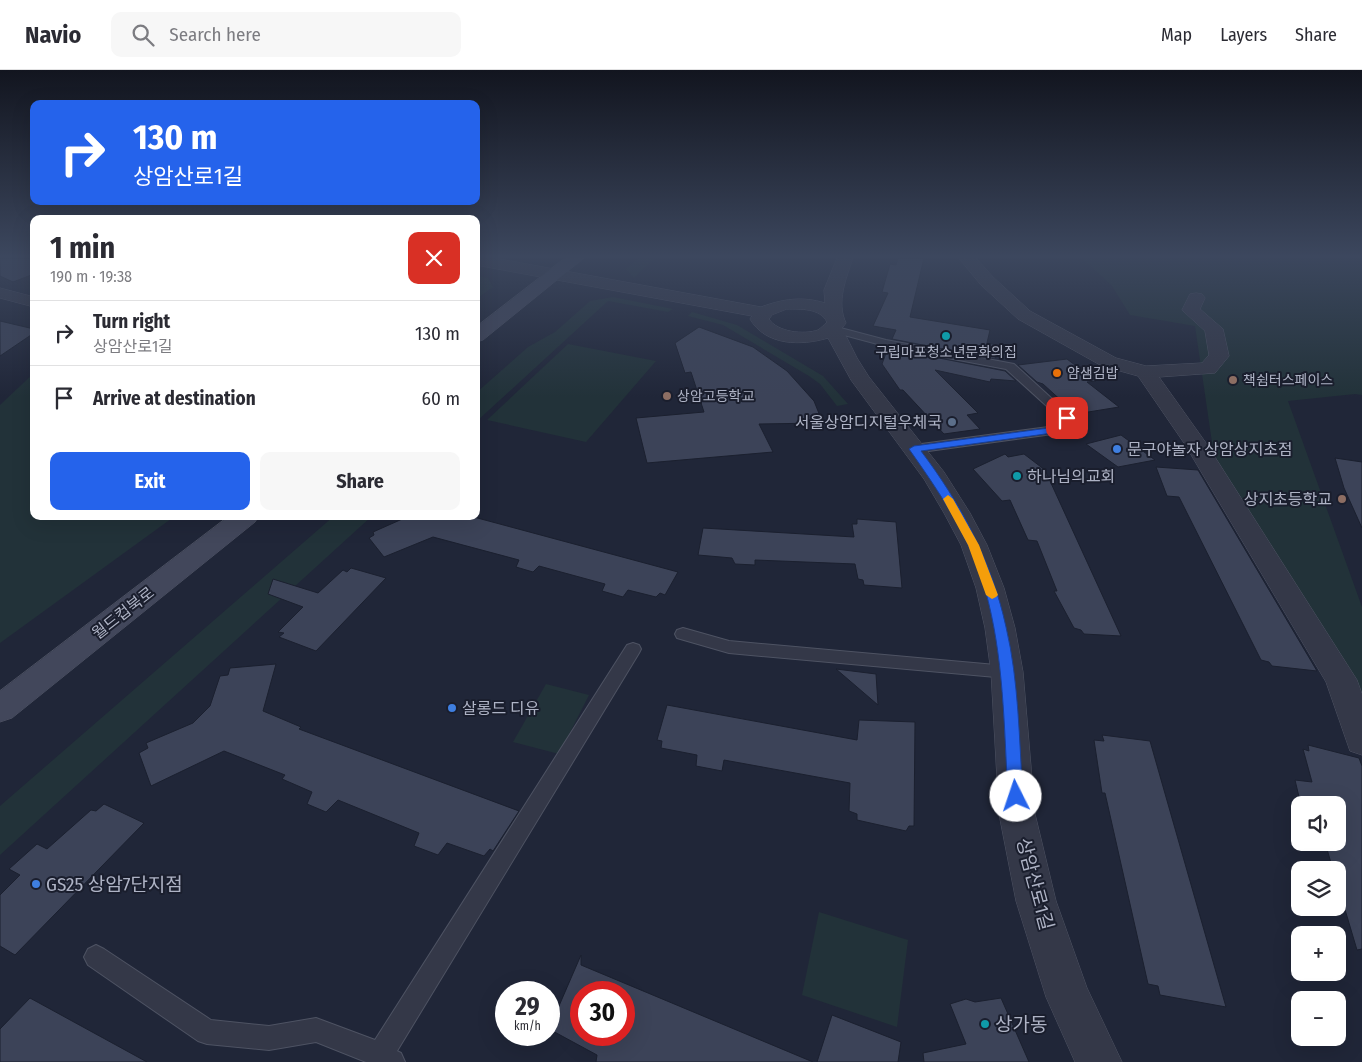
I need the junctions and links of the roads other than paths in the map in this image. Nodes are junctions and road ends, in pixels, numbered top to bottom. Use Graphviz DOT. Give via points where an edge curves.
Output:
graph roads {
  1 [pos="518,304"];
  2 [pos="718,304"];
  3 [pos="788,304"];
  4 [pos="804,304"];
  5 [pos="833,304"];
  6 [pos="1012,304"];
  7 [pos="1193,304"];
  8 [pos="761,312"];
  9 [pos="834,323"];
  10 [pos="480,333"];
  11 [pos="786,336"];
  12 [pos="1145,372"];
  13 [pos="861,380"];
  14 [pos="914,449"];
  15 [pos="241,520"];
  16 [pos="683,634"];
  17 [pos="633,649"];
  18 [pos="1007,672"];
  19 [pos="0,709"];
  20 [pos="1362,741"];
  21 [pos="96,957"];
  22 [pos="386,1058"];
  23 [pos="1099,1062"];
  1 -- 10 [label="main road"];
  2 -- 8 [label="street"];
  3 -- 8 [label="street"];
  4 -- 9 [label="street" via="828,311"];
  5 -- 9 [label="street"];
  6 -- 12 [label="street" via="1024,315 1109,362"];
  7 -- 12 [label="street" via="1191,310 1214,329 1219,356 1208,369"];
  8 -- 11 [label="street" via="758,317 764,328"];
  9 -- 11 [label="street" via="817,336"];
  9 -- 13 [label="street" via="847,358"];
  9 -- 14 [label="lane" via="885,344 1010,366 1067,418 1060,429"];
  11 -- 13 [label="street" via="821,349"];
  12 -- 20 [label="street" via="1195,443 1342,680"];
  13 -- 14 [label="street, 상암산로1길"];
  14 -- 18 [label="street, 상암산로1길" via="935,477 974,545 990,588"];
  15 -- 19 [label="main road, 월드컵북로"];
  16 -- 18 [label="lane" via="729,647"];
  17 -- 22 [label="lane"];
  18 -- 23 [label="street, 상암산로1길" via="1017,814 1036,900 1068,997"];
  21 -- 22 [label="lane" via="207,1032 269,1038 316,1030"];
}
